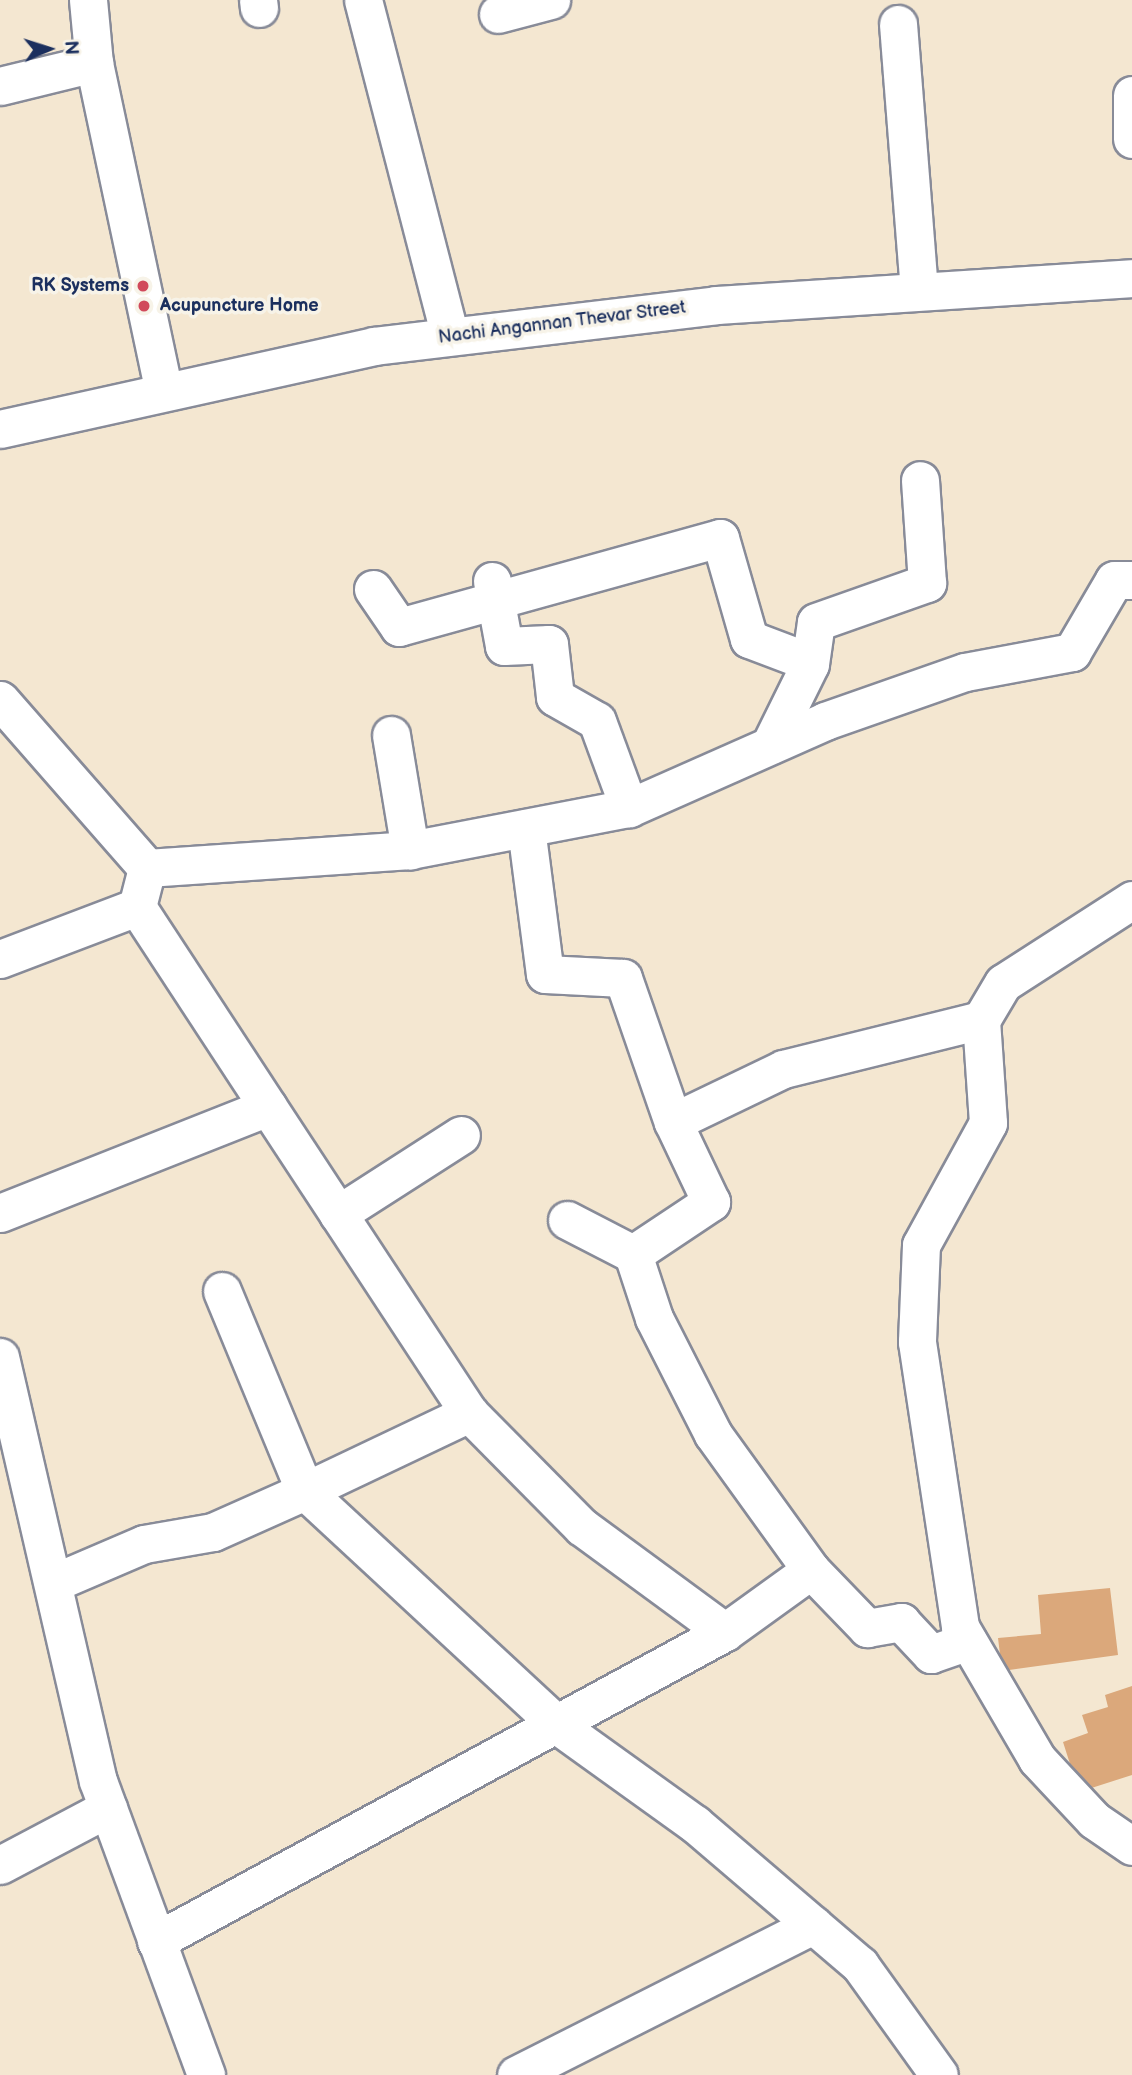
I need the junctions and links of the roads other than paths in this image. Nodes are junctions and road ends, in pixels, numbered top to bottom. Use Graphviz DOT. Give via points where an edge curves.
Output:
graph roads {
  1 [pos="88,0"];
  2 [pos="363,0"];
  3 [pos="551,0"];
  4 [pos="498,14"];
  5 [pos="898,24"];
  6 [pos="94,63"];
  7 [pos="0,86"];
  8 [pos="1132,95"];
  9 [pos="1132,139"];
  10 [pos="1132,278"];
  11 [pos="919,291"];
  12 [pos="450,336"];
  13 [pos="164,392"];
  14 [pos="0,429"];
  15 [pos="920,480"];
  16 [pos="1132,580"];
  17 [pos="373,589"];
  18 [pos="493,593"];
  19 [pos="810,662"];
  20 [pos="7,714"];
  21 [pos="391,735"];
  22 [pos="770,745"];
  23 [pos="629,808"];
  24 [pos="526,828"];
  25 [pos="410,850"];
  26 [pos="147,868"];
  27 [pos="1132,900"];
  28 [pos="137,907"];
  29 [pos="0,959"];
  30 [pos="981,1020"];
  31 [pos="268,1107"];
  32 [pos="673,1122"];
  33 [pos="461,1135"];
  34 [pos="0,1213"];
  35 [pos="338,1214"];
  36 [pos="567,1220"];
  37 [pos="633,1254"];
  38 [pos="222,1292"];
  39 [pos="0,1357"];
  40 [pos="5,1396"];
  41 [pos="469,1413"];
  42 [pos="305,1491"];
  43 [pos="811,1570"];
  44 [pos="53,1583"];
  45 [pos="725,1632"];
  46 [pos="968,1641"];
  47 [pos="559,1727"];
  48 [pos="108,1808"];
  49 [pos="1132,1846"];
  50 [pos="0,1865"];
  51 [pos="813,1926"];
  52 [pos="156,1941"];
  53 [pos="205,2075"];
  54 [pos="516,2075"];
  55 [pos="939,2075"];
  1 -- 6 [label="street"];
  2 -- 12 [label="street"];
  3 -- 4 [label="street"];
  5 -- 11 [label="street"];
  6 -- 7 [label="street"];
  6 -- 13 [label="street"];
  8 -- 9 [label="street"];
  10 -- 11 [label="street, Nachi Angannan Thevar Street"];
  11 -- 12 [label="street, Nachi Angannan Thevar Street" via="716,305"];
  12 -- 13 [label="street, Nachi Angannan Thevar Street" via="373,346"];
  13 -- 14 [label="street, Nachi Angannan Thevar Street"];
  15 -- 19 [label="street" via="927,583 816,622"];
  16 -- 22 [label="street" via="1114,580 1072,652 965,672"];
  17 -- 18 [label="street" via="399,627"];
  18 -- 19 [label="street" via="720,538 749,639"];
  18 -- 23 [label="street" via="505,646 549,644 555,697 597,721"];
  19 -- 22 [label="street"];
  20 -- 26 [label="street"];
  21 -- 25 [label="street"];
  22 -- 23 [label="street"];
  23 -- 24 [label="street"];
  24 -- 25 [label="street"];
  24 -- 32 [label="street" via="545,974 622,978"];
  25 -- 26 [label="street"];
  26 -- 28 [label="street"];
  27 -- 30 [label="street" via="1003,982"];
  28 -- 29 [label="street"];
  28 -- 31 [label="street"];
  30 -- 32 [label="street" via="783,1069"];
  30 -- 46 [label="street" via="988,1124 921,1245 917,1342"];
  31 -- 34 [label="street"];
  31 -- 35 [label="street"];
  32 -- 37 [label="street" via="711,1202"];
  33 -- 35 [label="street"];
  35 -- 41 [label="street"];
  36 -- 37 [label="street"];
  37 -- 43 [label="street" via="654,1318 713,1434"];
  38 -- 42 [label="street"];
  39 -- 40 [label="street"];
  40 -- 44 [label="street"];
  41 -- 42 [label="street"];
  41 -- 45 [label="street" via="582,1527"];
  42 -- 44 [label="street" via="213,1532 144,1544"];
  42 -- 47 [label="street"];
  43 -- 45 [label="street"];
  43 -- 46 [label="street" via="867,1628 901,1622 931,1654"];
  44 -- 48 [label="street"];
  45 -- 47 [label="street"];
  46 -- 49 [label="street" via="1037,1759 1094,1820"];
  47 -- 51 [label="street" via="695,1824"];
  47 -- 52 [label="street"];
  48 -- 50 [label="street"];
  48 -- 52 [label="street"];
  51 -- 54 [label="street"];
  51 -- 55 [label="street" via="860,1965"];
  52 -- 53 [label="street"];
}
